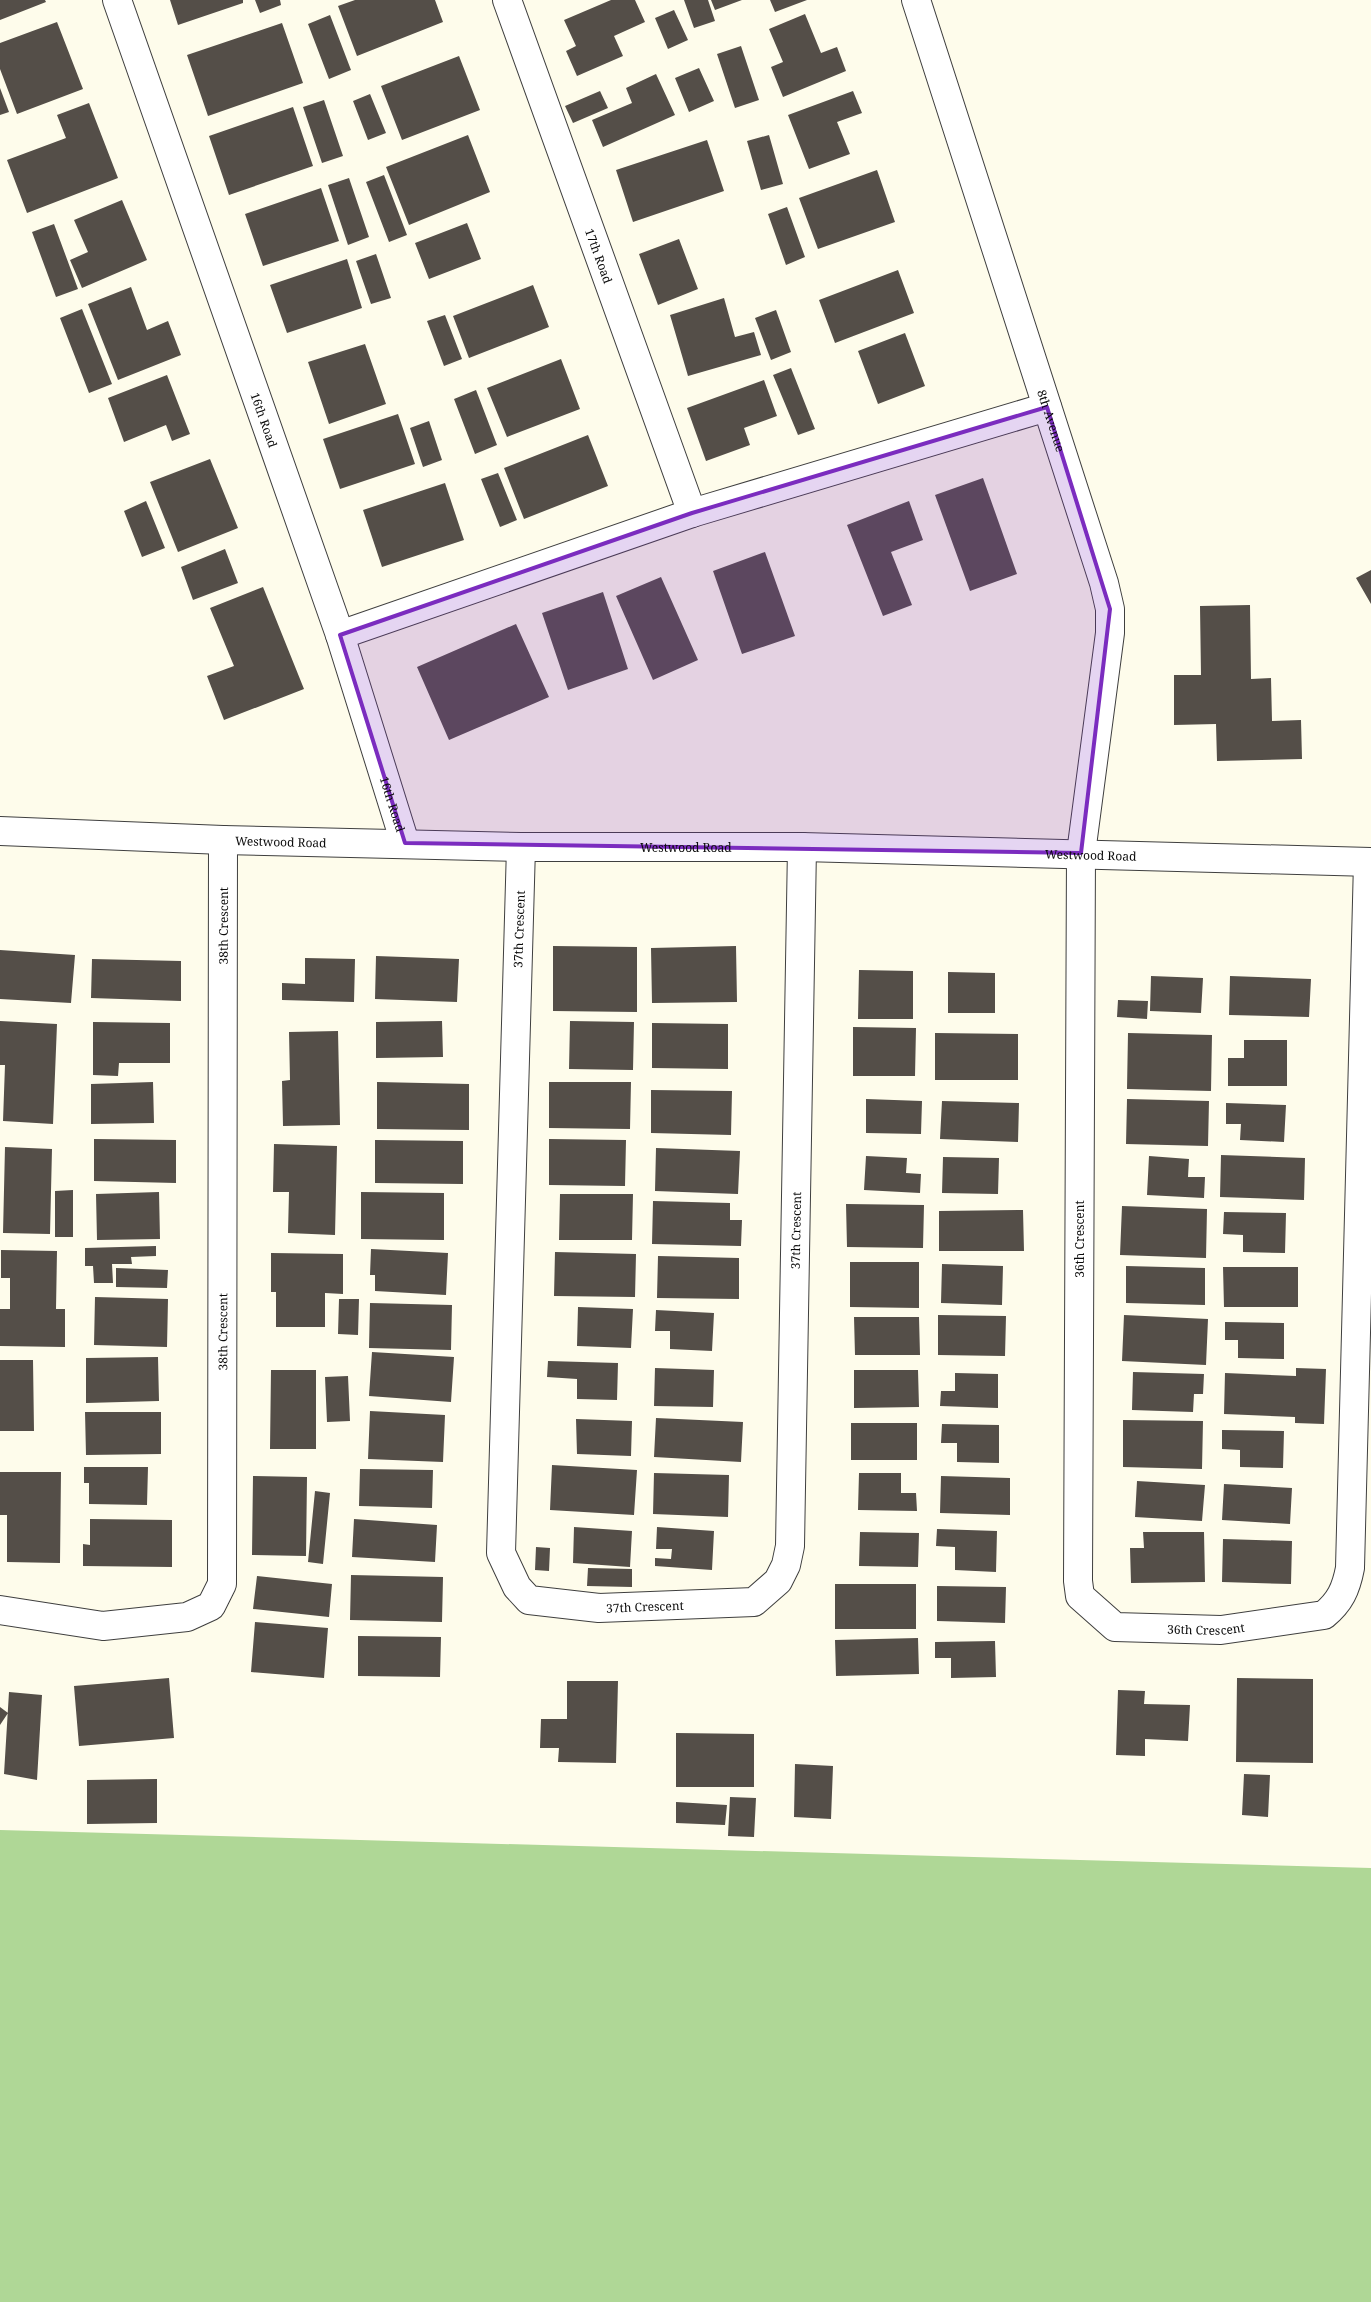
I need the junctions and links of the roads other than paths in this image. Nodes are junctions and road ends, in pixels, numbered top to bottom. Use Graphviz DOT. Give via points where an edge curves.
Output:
graph roads {
  1 [pos="117,0"];
  2 [pos="507,0"];
  3 [pos="916,0"];
  4 [pos="1047,407"];
  5 [pos="692,514"];
  6 [pos="340,635"];
  7 [pos="0,830"];
  8 [pos="223,840"];
  9 [pos="405,842"];
  10 [pos="521,847"];
  11 [pos="802,847"];
  12 [pos="1081,853"];
  13 [pos="1369,862"];
  14 [pos="0,1610"];
  1 -- 6 [label="street, 16th Road"];
  2 -- 5 [label="street, 17th Road"];
  3 -- 4 [label="street, 8th Avenue"];
  4 -- 5 [label="street"];
  4 -- 12 [label="street, 8th Avenue" via="1110,609 1110,633"];
  5 -- 6 [label="street"];
  6 -- 9 [label="street, 16th Road"];
  7 -- 8 [label="street, Westwood Road"];
  8 -- 9 [label="street, Westwood Road"];
  8 -- 14 [label="street, 38th Crescent" via="222,1584 210,1606 187,1617 103,1626"];
  9 -- 10 [label="street, Westwood Road"];
  10 -- 11 [label="street, Westwood Road"];
  10 -- 11 [label="street, 37th Crescent" via="501,1553 517,1587 529,1600 599,1608 754,1602 778,1581 786,1565 790,1546"];
  11 -- 12 [label="street, Westwood Road"];
  12 -- 13 [label="street, Westwood Road"];
  12 -- 13 [label="street, 36th Crescent" via="1078,1581 1080,1596 1115,1627 1221,1630 1324,1615 1342,1596 1347,1583 1350,1568"];
}
